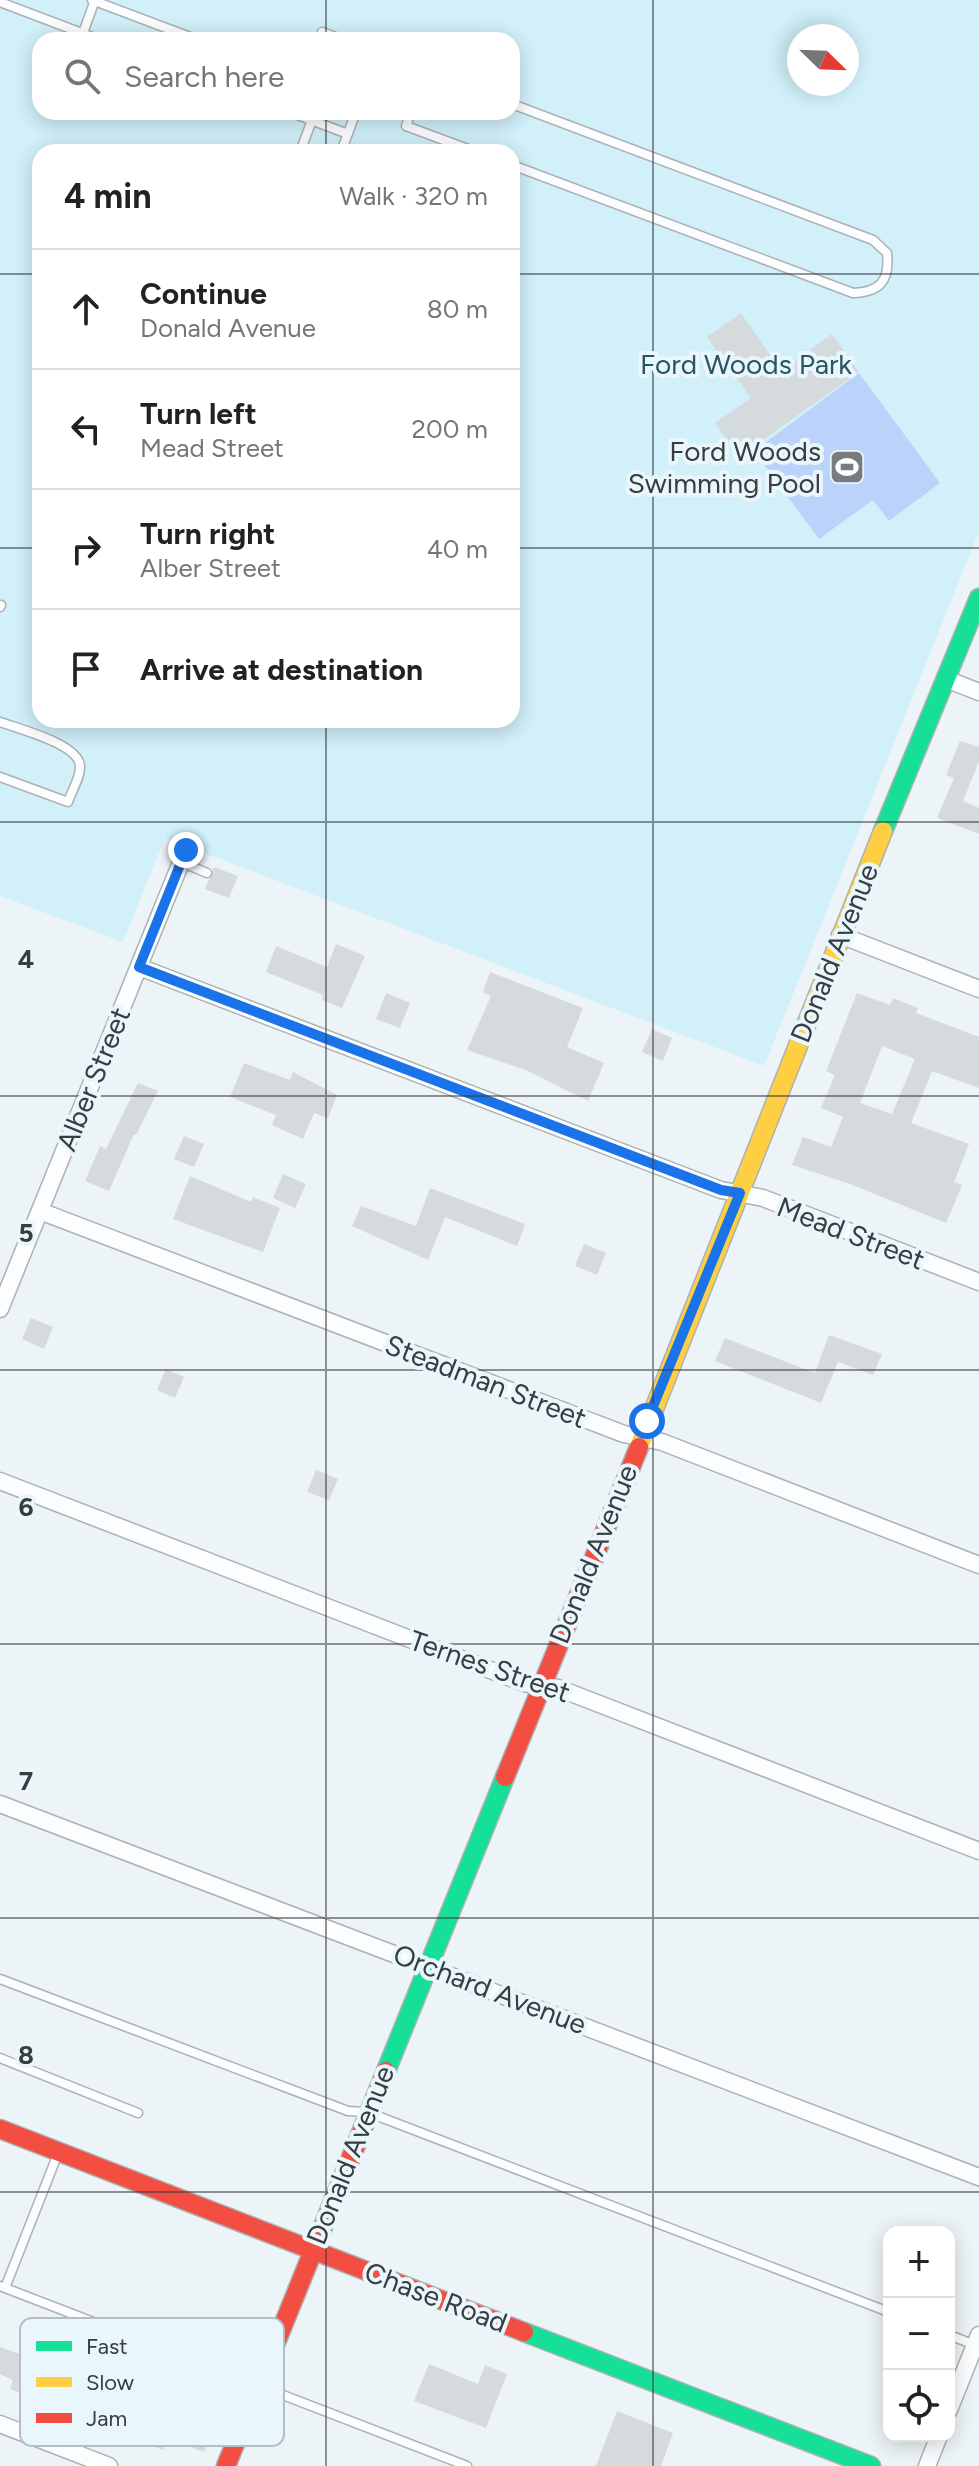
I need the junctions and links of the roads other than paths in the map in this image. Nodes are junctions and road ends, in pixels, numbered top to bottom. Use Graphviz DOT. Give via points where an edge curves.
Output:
graph roads {
  1 [pos="94,0"];
  2 [pos="0,2"];
  3 [pos="80,32"];
  4 [pos="83,32"];
  5 [pos="177,32"];
  6 [pos="520,107"];
  7 [pos="312,120"];
  8 [pos="322,120"];
  9 [pos="353,120"];
  10 [pos="408,120"];
  11 [pos="348,134"];
  12 [pos="303,144"];
  13 [pos="344,144"];
  14 [pos="454,144"];
  15 [pos="520,168"];
  16 [pos="979,598"];
  17 [pos="946,679"];
  18 [pos="979,692"];
  19 [pos="0,722"];
  20 [pos="0,777"];
  21 [pos="183,856"];
  22 [pos="207,873"];
  23 [pos="840,935"];
  24 [pos="139,967"];
  25 [pos="979,989"];
  26 [pos="740,1193"];
  27 [pos="40,1211"];
  28 [pos="979,1282"];
  29 [pos="0,1309"];
  30 [pos="641,1437"];
  31 [pos="0,1481"];
  32 [pos="979,1565"];
  33 [pos="540,1685"];
  34 [pos="0,1804"];
  35 [pos="979,1851"];
  36 [pos="426,1965"];
  37 [pos="0,1979"];
  38 [pos="0,2058"];
  39 [pos="367,2112"];
  40 [pos="138,2113"];
  41 [pos="0,2129"];
  42 [pos="59,2152"];
  43 [pos="979,2177"];
  44 [pos="311,2249"];
  45 [pos="3,2287"];
  46 [pos="883,2310"];
  47 [pos="83,2318"];
  48 [pos="284,2318"];
  49 [pos="955,2336"];
  50 [pos="978,2342"];
  51 [pos="284,2396"];
  52 [pos="955,2396"];
  53 [pos="0,2424"];
  54 [pos="20,2432"];
  55 [pos="937,2442"];
  56 [pos="57,2446"];
  57 [pos="234,2446"];
  58 [pos="109,2466"];
  59 [pos="226,2466"];
  60 [pos="467,2466"];
  61 [pos="871,2466"];
  62 [pos="927,2466"];
  1 -- 4 [label="lane"];
  1 -- 5 [label="lane"];
  2 -- 3 [label="lane"];
  6 -- 15 [label="lane" via="873,240 887,253 889,270 871,293 853,293"];
  7 -- 12 [label="lane"];
  8 -- 11 [label="lane"];
  9 -- 11 [label="lane"];
  10 -- 14 [label="lane" via="406,126"];
  11 -- 13 [label="lane"];
  16 -- 17 [label="street, Donald Avenue"];
  17 -- 18 [label="street"];
  17 -- 23 [label="street, Donald Avenue"];
  19 -- 20 [label="lane" via="66,747 77,755 80,767 68,802"];
  21 -- 22 [label="lane"];
  21 -- 24 [label="street, Alber Street"];
  23 -- 25 [label="street"];
  23 -- 26 [label="street, Donald Avenue"];
  24 -- 26 [label="street, Mead Street"];
  24 -- 27 [label="street, Alber Street"];
  26 -- 28 [label="street, Mead Street"];
  26 -- 30 [label="street, Donald Avenue"];
  27 -- 29 [label="street, Alber Street"];
  27 -- 30 [label="street, Steadman Street"];
  30 -- 32 [label="street, Steadman Street"];
  30 -- 33 [label="street, Donald Avenue"];
  31 -- 33 [label="street, Ternes Street"];
  33 -- 35 [label="street, Ternes Street"];
  33 -- 36 [label="street, Donald Avenue"];
  34 -- 36 [label="street, Orchard Avenue"];
  36 -- 39 [label="street, Donald Avenue"];
  36 -- 43 [label="street, Orchard Avenue"];
  37 -- 39 [label="lane" via="348,2111"];
  38 -- 40 [label="lane"];
  39 -- 44 [label="street, Donald Avenue"];
  39 -- 46 [label="lane"];
  41 -- 42 [label="street, Chase Road"];
  42 -- 44 [label="street, Chase Road"];
  42 -- 45 [label="lane"];
  44 -- 48 [label="street, Donald Avenue"];
  44 -- 61 [label="street, Chase Road"];
  45 -- 47 [label="lane"];
  49 -- 50 [label="lane"];
  50 -- 52 [label="street"];
  51 -- 60 [label="lane"];
  53 -- 54 [label="street"];
  55 -- 62 [label="street"];
  56 -- 58 [label="street"];
  57 -- 59 [label="street, Donald Avenue"];
}
